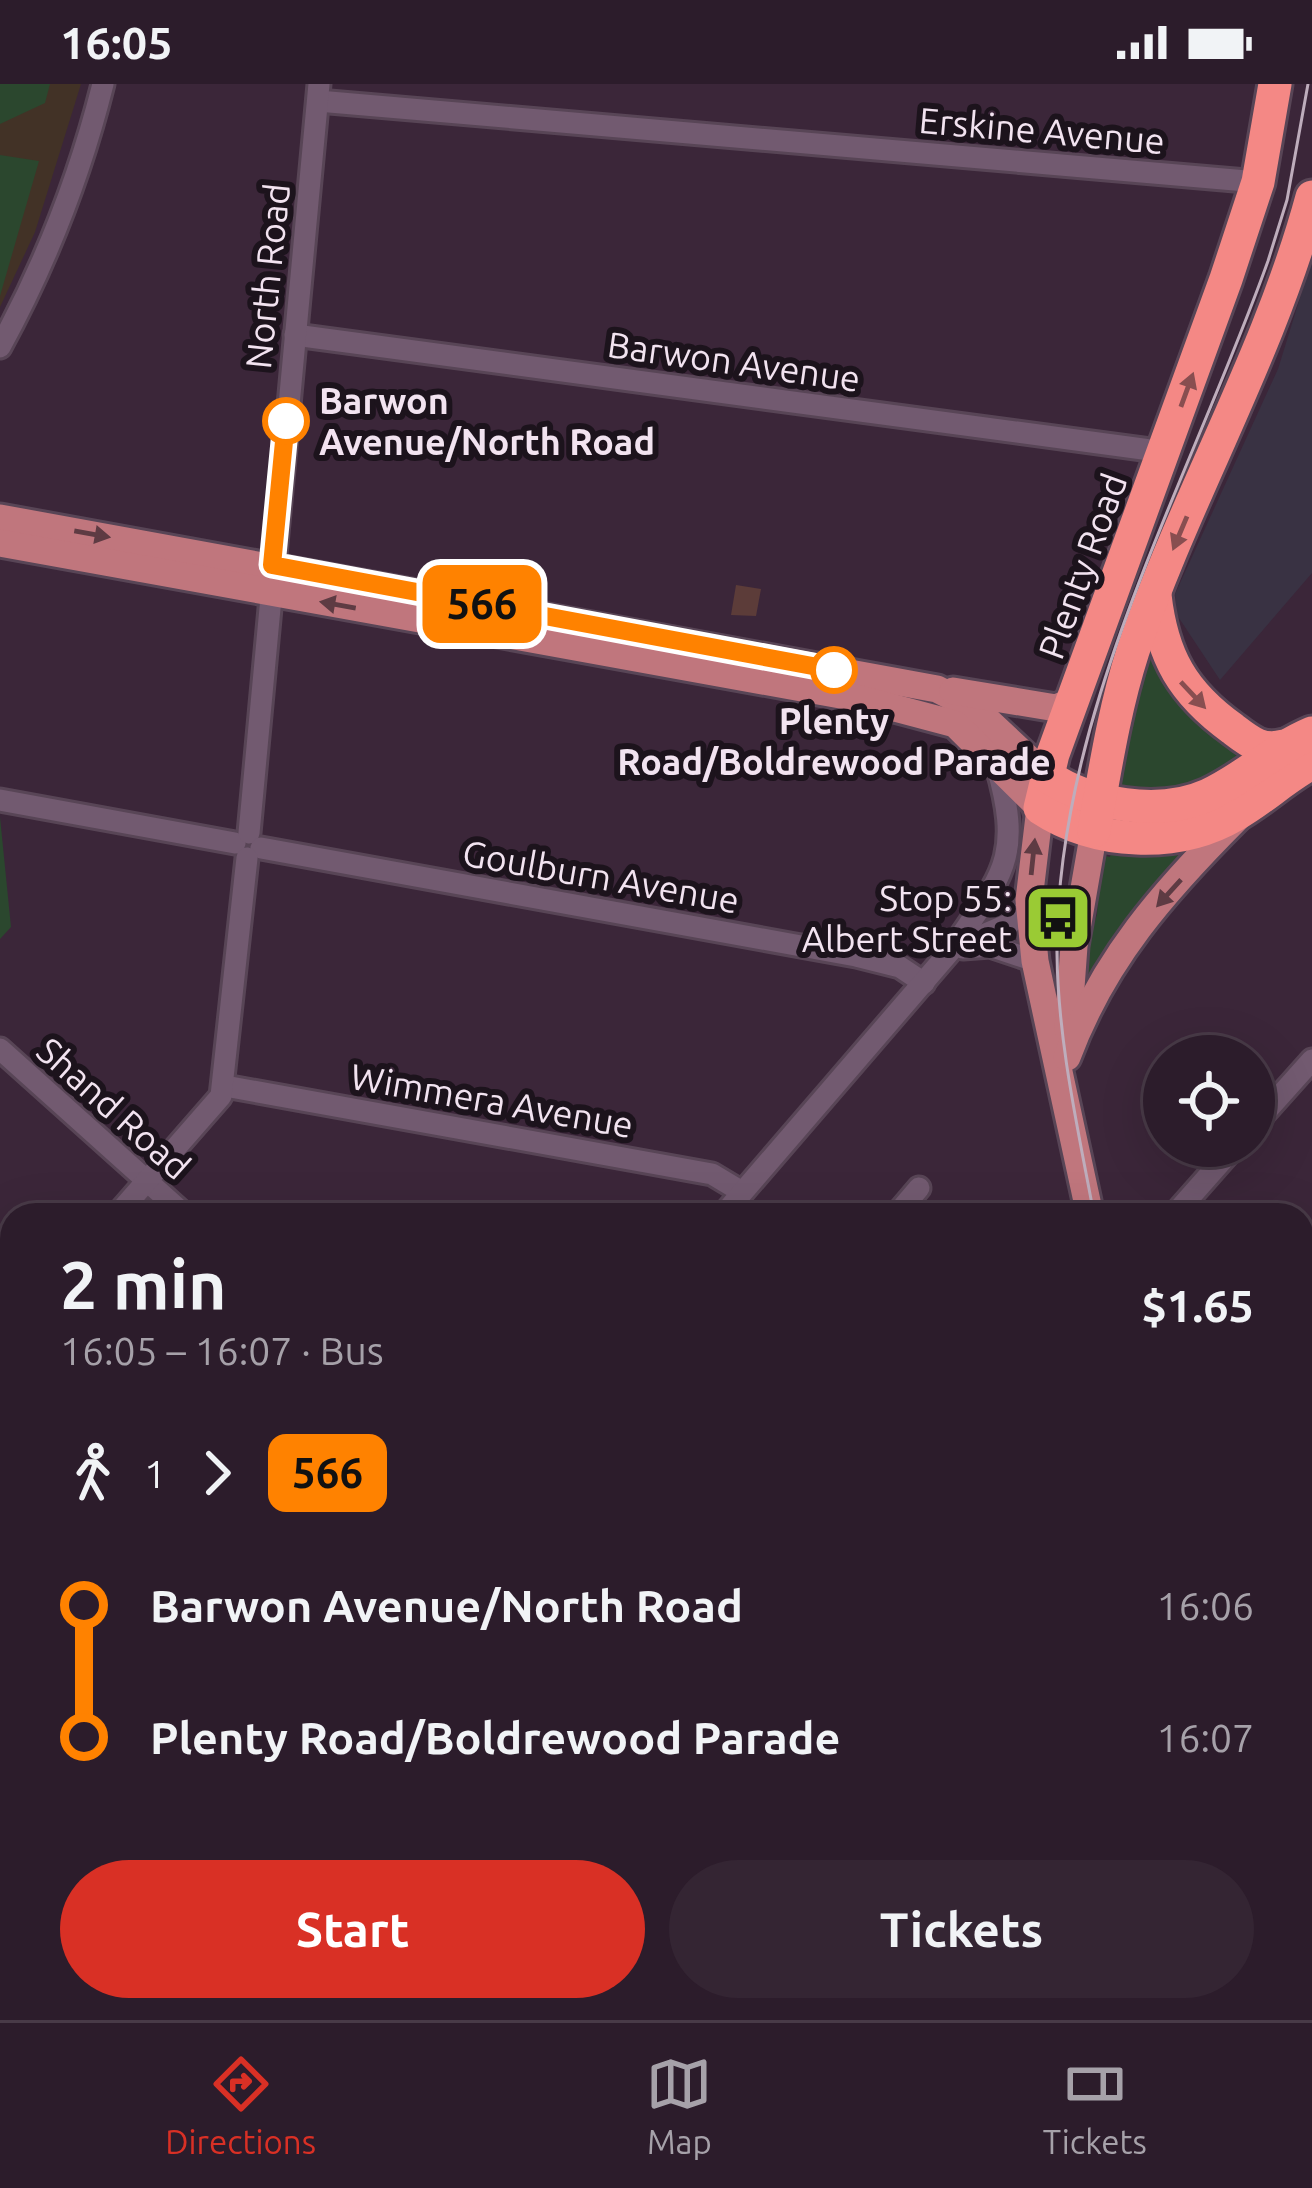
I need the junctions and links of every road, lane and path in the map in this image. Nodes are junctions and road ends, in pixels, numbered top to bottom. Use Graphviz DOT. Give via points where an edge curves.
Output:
graph roads {
  1 [pos="103,84"];
  2 [pos="1275,84"];
  3 [pos="318,92"];
  4 [pos="1258,182"];
  5 [pos="1312,197"];
  6 [pos="1226,279"];
  7 [pos="1277,304"];
  8 [pos="295,334"];
  9 [pos="0,346"];
  10 [pos="1165,452"];
  11 [pos="0,518"];
  12 [pos="0,543"];
  13 [pos="272,565"];
  14 [pos="272,594"];
  15 [pos="1155,594"];
  16 [pos="579,634"];
  17 [pos="937,689"];
  18 [pos="1073,701"];
  19 [pos="1303,747"];
  20 [pos="997,766"];
  21 [pos="1044,792"];
  22 [pos="0,800"];
  23 [pos="1248,807"];
  24 [pos="1097,815"];
  25 [pos="248,845"];
  26 [pos="1029,907"];
  27 [pos="946,956"];
  28 [pos="1035,962"];
  29 [pos="924,982"];
  30 [pos="0,1049"];
  31 [pos="1312,1060"];
  32 [pos="1066,1070"];
  33 [pos="225,1086"];
  34 [pos="1275,1101"];
  35 [pos="1216,1167"];
  36 [pos="147,1182"];
  37 [pos="919,1189"];
  38 [pos="742,1192"];
  39 [pos="128,1203"];
  40 [pos="171,1203"];
  41 [pos="733,1203"];
  42 [pos="907,1203"];
  43 [pos="1088,1203"];
  44 [pos="1185,1203"];
  45 [pos="0,1347"];
  46 [pos="0,1367"];
  1 -- 9 [label="street" via="46,256"];
  2 -- 4 [label="highway, Plenty Road"];
  3 -- 4 [label="street, Erskine Avenue"];
  3 -- 8 [label="street, North Road"];
  4 -- 6 [label="highway, Plenty Road"];
  5 -- 7 [label="highway, Plenty Road"];
  6 -- 7 [label="highway"];
  10 -- 6 [label="highway, Plenty Road, one-way"];
  7 -- 15 [label="highway, Plenty Road, one-way"];
  8 -- 10 [label="street, Barwon Avenue"];
  8 -- 13 [label="street, North Road"];
  10 -- 18 [label="highway, Plenty Road"];
  11 -- 13 [label="main road, one-way"];
  12 -- 14 [label="main road"];
  13 -- 14 [label="street, North Road"];
  13 -- 16 [label="main road"];
  16 -- 14 [label="main road, one-way"];
  14 -- 25 [label="street, North Road"];
  15 -- 19 [label="highway, one-way" via="1166,654 1184,688 1251,743"];
  15 -- 24 [label="highway, Plenty Road" via="1118,703"];
  16 -- 17 [label="main road"];
  16 -- 20 [label="main road" via="934,714 963,729"];
  17 -- 18 [label="main road" via="1056,708"];
  17 -- 21 [label="main road" via="981,713"];
  18 -- 21 [label="highway, Plenty Road"];
  19 -- 23 [label="highway"];
  19 -- 24 [label="highway" via="1206,796"];
  20 -- 21 [label="main road"];
  20 -- 27 [label="street" via="1007,821 1000,883"];
  21 -- 24 [label="highway"];
  26 -- 21 [label="main road, Plenty Road, one-way"];
  22 -- 25 [label="street, Goulburn Avenue"];
  23 -- 24 [label="highway" via="1184,835 1139,838"];
  23 -- 32 [label="main road, one-way" via="1117,952 1088,1000"];
  24 -- 32 [label="main road, Plenty Road" via="1074,946"];
  25 -- 29 [label="street, Goulburn Avenue" via="856,956"];
  25 -- 33 [label="street, North Road"];
  26 -- 27 [label="street"];
  26 -- 28 [label="main road, Plenty Road"];
  27 -- 28 [label="street" via="979,945"];
  27 -- 29 [label="street"];
  28 -- 32 [label="main road, Plenty Road"];
  29 -- 38 [label="street"];
  30 -- 36 [label="street, Shand Road"];
  31 -- 34 [label="street"];
  32 -- 43 [label="main road, Plenty Road"];
  33 -- 36 [label="street"];
  33 -- 38 [label="street, Wimmera Avenue" via="712,1174"];
  35 -- 44 [label="street"];
  36 -- 39 [label="street"];
  36 -- 40 [label="street, Shand Road"];
  37 -- 42 [label="street"];
  38 -- 41 [label="street"];
  45 -- 46 [label="street"];
}
